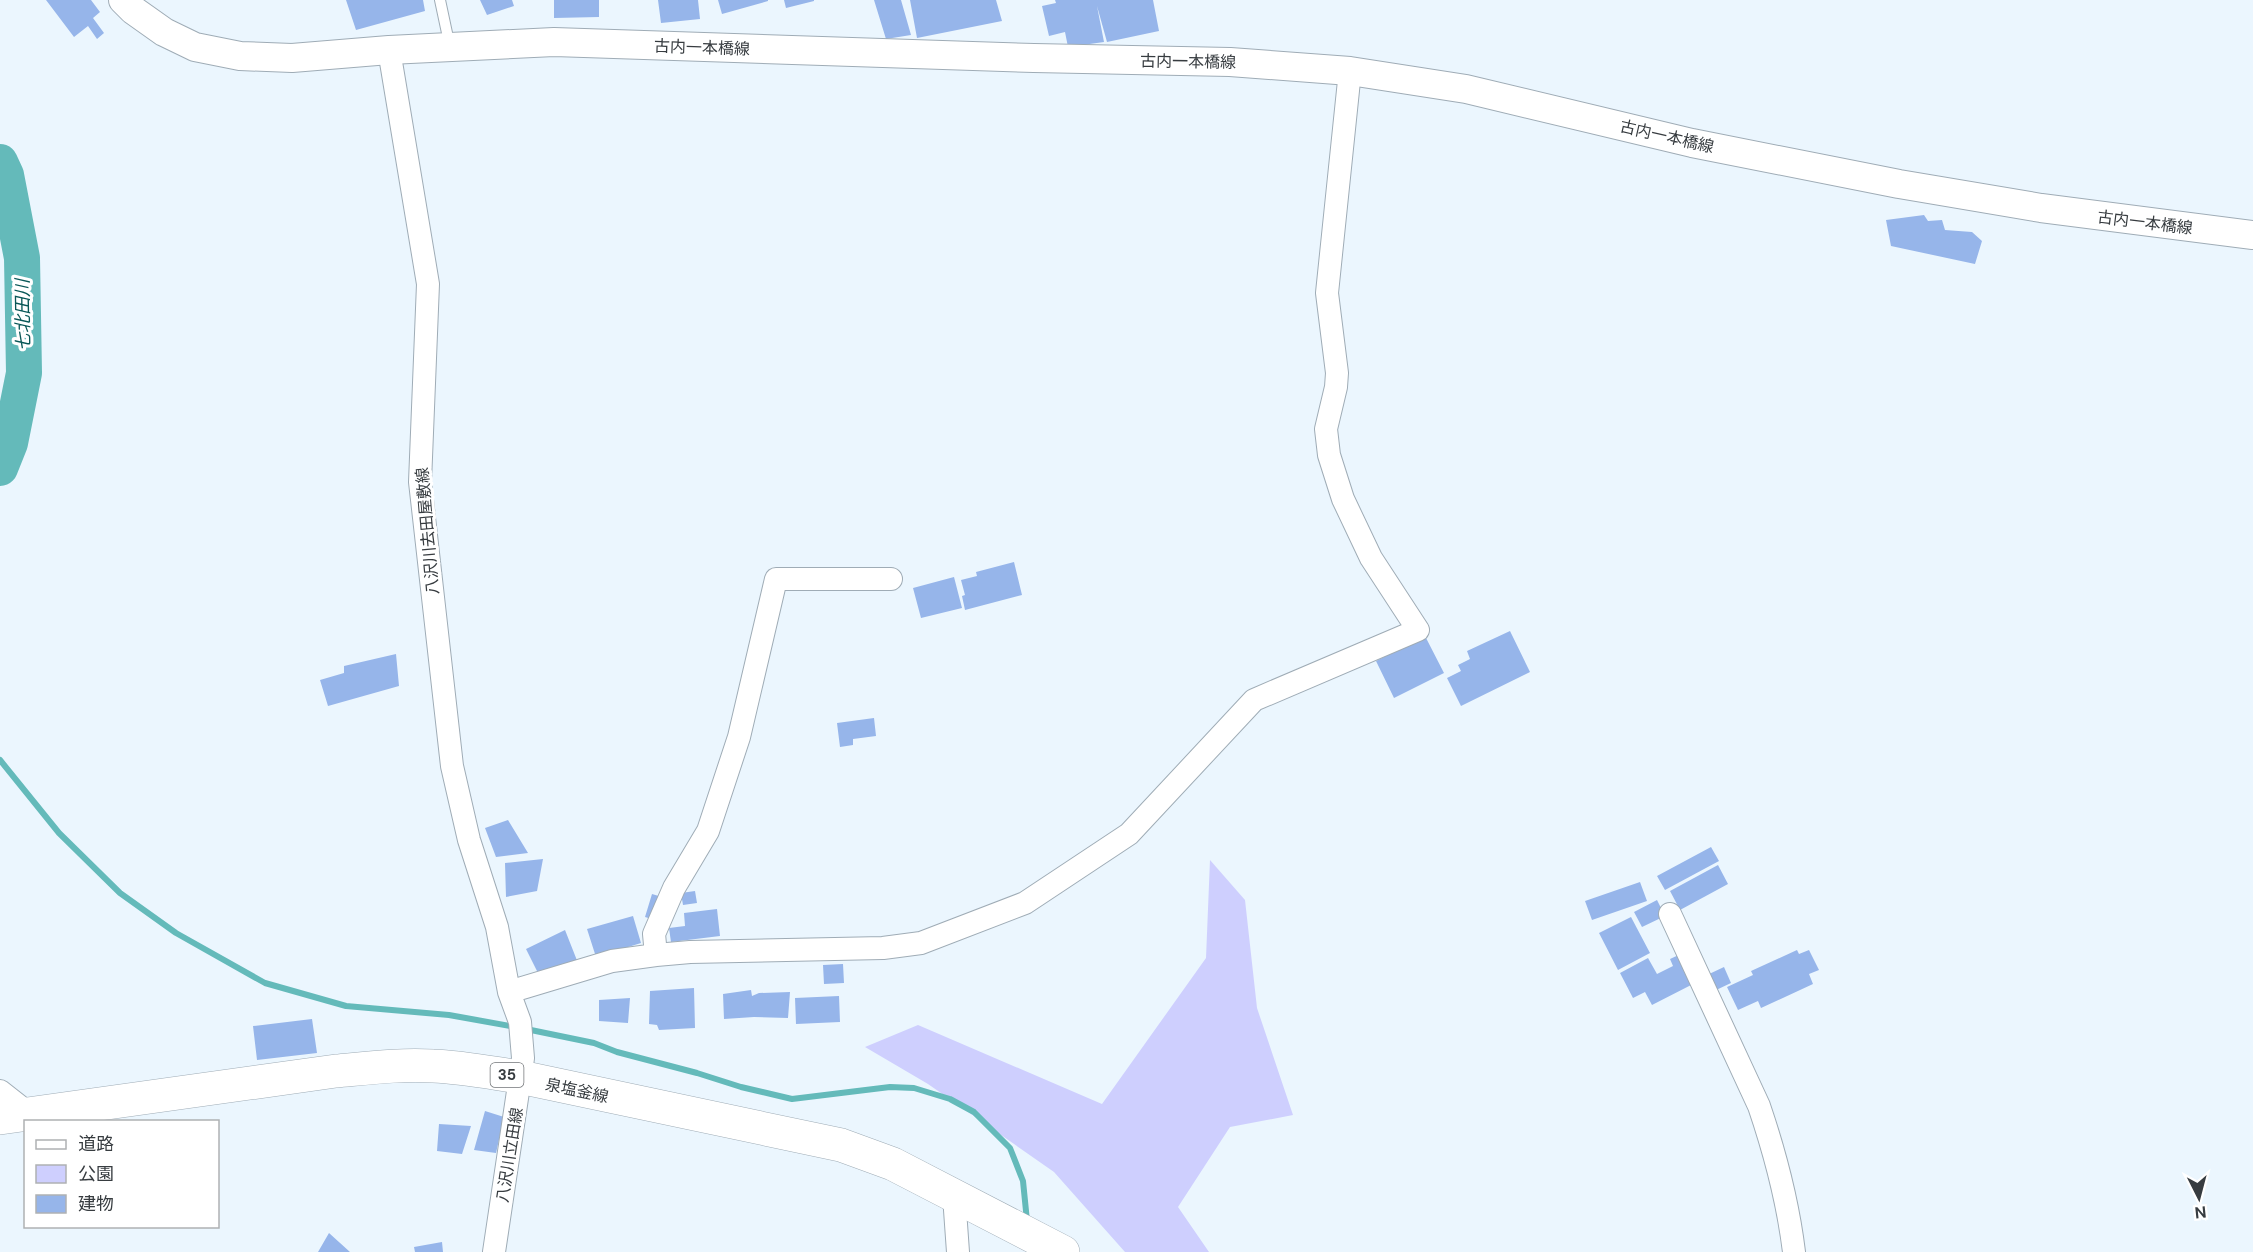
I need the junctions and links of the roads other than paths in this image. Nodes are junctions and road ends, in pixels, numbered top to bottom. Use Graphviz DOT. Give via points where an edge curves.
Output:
graph roads {
  1 [pos="123,0"];
  2 [pos="440,0"];
  3 [pos="450,47"];
  4 [pos="389,50"];
  5 [pos="1350,70"];
  6 [pos="2253,235"];
  7 [pos="891,579"];
  8 [pos="1670,914"];
  9 [pos="656,955"];
  10 [pos="512,998"];
  11 [pos="522,1068"];
  12 [pos="0,1091"];
  13 [pos="14,1116"];
  14 [pos="954,1196"];
  15 [pos="1055,1248"];
  16 [pos="494,1252"];
  17 [pos="958,1252"];
  18 [pos="1794,1252"];
  1 -- 4 [label="street, 古内一本橋線" via="164,32 195,47 240,57 292,58"];
  2 -- 3 [label="lane"];
  3 -- 4 [label="street, 古内一本橋線"];
  3 -- 5 [label="street, 古内一本橋線" via="578,43 1230,62"];
  4 -- 10 [label="street, 八沢川去田屋敷線" via="428,284 420,482 452,766"];
  5 -- 6 [label="street, 古内一本橋線" via="1466,89 1692,142 1899,184 2041,208"];
  5 -- 9 [label="street" via="1327,293 1337,373 1326,429 1329,455 1343,500 1371,558 1418,630 1254,700 1129,834 1025,903 921,943 883,948"];
  7 -- 9 [label="street" via="776,579 739,737 708,831 674,888 654,934"];
  8 -- 18 [label="street" via="1759,1106"];
  9 -- 10 [label="street" via="612,961"];
  10 -- 11 [label="street, 八沢川去田屋敷線" via="521,1031"];
  11 -- 13 [label="main road, 泉塩釜線 / 35" via="391,1065"];
  11 -- 14 [label="main road, 泉塩釜線 / 35" via="841,1145 893,1164"];
  11 -- 16 [label="street, 八沢川立田線"];
  12 -- 13 [label="street"];
  14 -- 15 [label="main road, 泉塩釜線 / 35"];
  14 -- 17 [label="street"];
}
